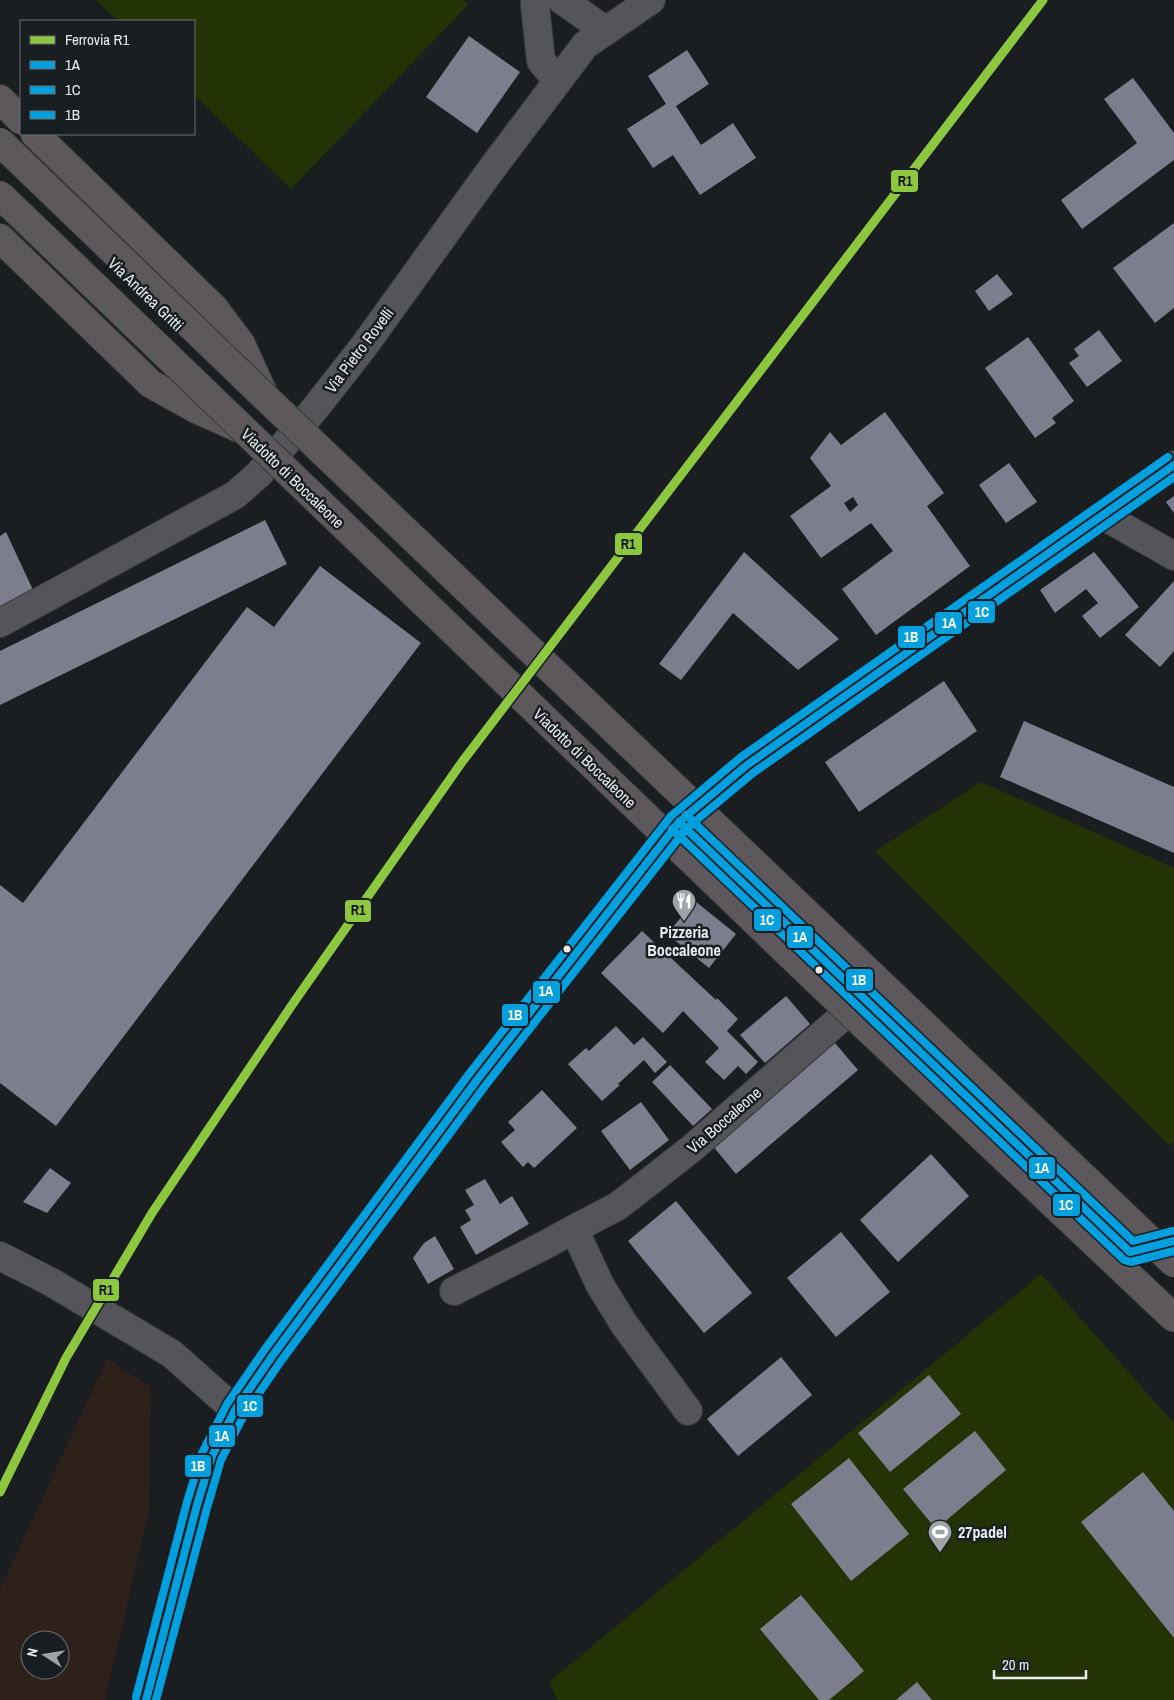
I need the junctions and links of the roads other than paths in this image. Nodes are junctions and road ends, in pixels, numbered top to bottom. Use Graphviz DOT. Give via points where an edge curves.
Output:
graph roads {
  1 [pos="536,0"];
  2 [pos="562,0"];
  3 [pos="651,0"];
  4 [pos="606,31"];
  5 [pos="557,80"];
  6 [pos="36,135"];
  7 [pos="0,142"];
  8 [pos="0,154"];
  9 [pos="0,178"];
  10 [pos="0,195"];
  11 [pos="0,238"];
  12 [pos="265,397"];
  13 [pos="243,430"];
  14 [pos="287,441"];
  15 [pos="1174,464"];
  16 [pos="1102,515"];
  17 [pos="1174,556"];
  18 [pos="0,623"];
  19 [pos="679,822"];
  20 [pos="864,998"];
  21 [pos="574,1229"];
  22 [pos="1174,1241"];
  23 [pos="0,1256"];
  24 [pos="1174,1263"];
  25 [pos="454,1291"];
  26 [pos="1174,1318"];
  27 [pos="235,1410"];
  28 [pos="688,1411"];
  29 [pos="146,1700"];
  1 -- 5 [label="street" via="540,62"];
  2 -- 4 [label="street"];
  3 -- 4 [label="street, Via Pietro Rovelli"];
  4 -- 5 [label="street, Via Pietro Rovelli" via="585,45"];
  5 -- 14 [label="street, Via Pietro Rovelli" via="364,346"];
  6 -- 12 [label="highway" via="214,308 241,344"];
  7 -- 12 [label="highway, bridge"];
  8 -- 14 [label="street, Via Andrea Gritti"];
  9 -- 14 [label="street, Via Andrea Gritti" via="206,378"];
  10 -- 13 [label="highway, Viadotto di Boccaleone, bridge"];
  11 -- 13 [label="highway" via="151,384"];
  12 -- 24 [label="highway, bridge"];
  13 -- 26 [label="highway, Viadotto di Boccaleone, bridge" via="821,985"];
  14 -- 18 [label="street, Via Pietro Rovelli" via="259,474 235,495"];
  15 -- 16 [label="street"];
  16 -- 17 [label="street"];
  16 -- 19 [label="street" via="747,765"];
  19 -- 20 [label="street"];
  19 -- 27 [label="street" via="477,1080"];
  20 -- 21 [label="street, Via Boccaleone" via="692,1149 618,1206"];
  20 -- 22 [label="street" via="1130,1252"];
  21 -- 25 [label="street, Via Boccaleone"];
  21 -- 28 [label="street" via="600,1285 624,1324"];
  23 -- 27 [label="street" via="51,1282 172,1354"];
  27 -- 29 [label="street" via="212,1456"];
}
